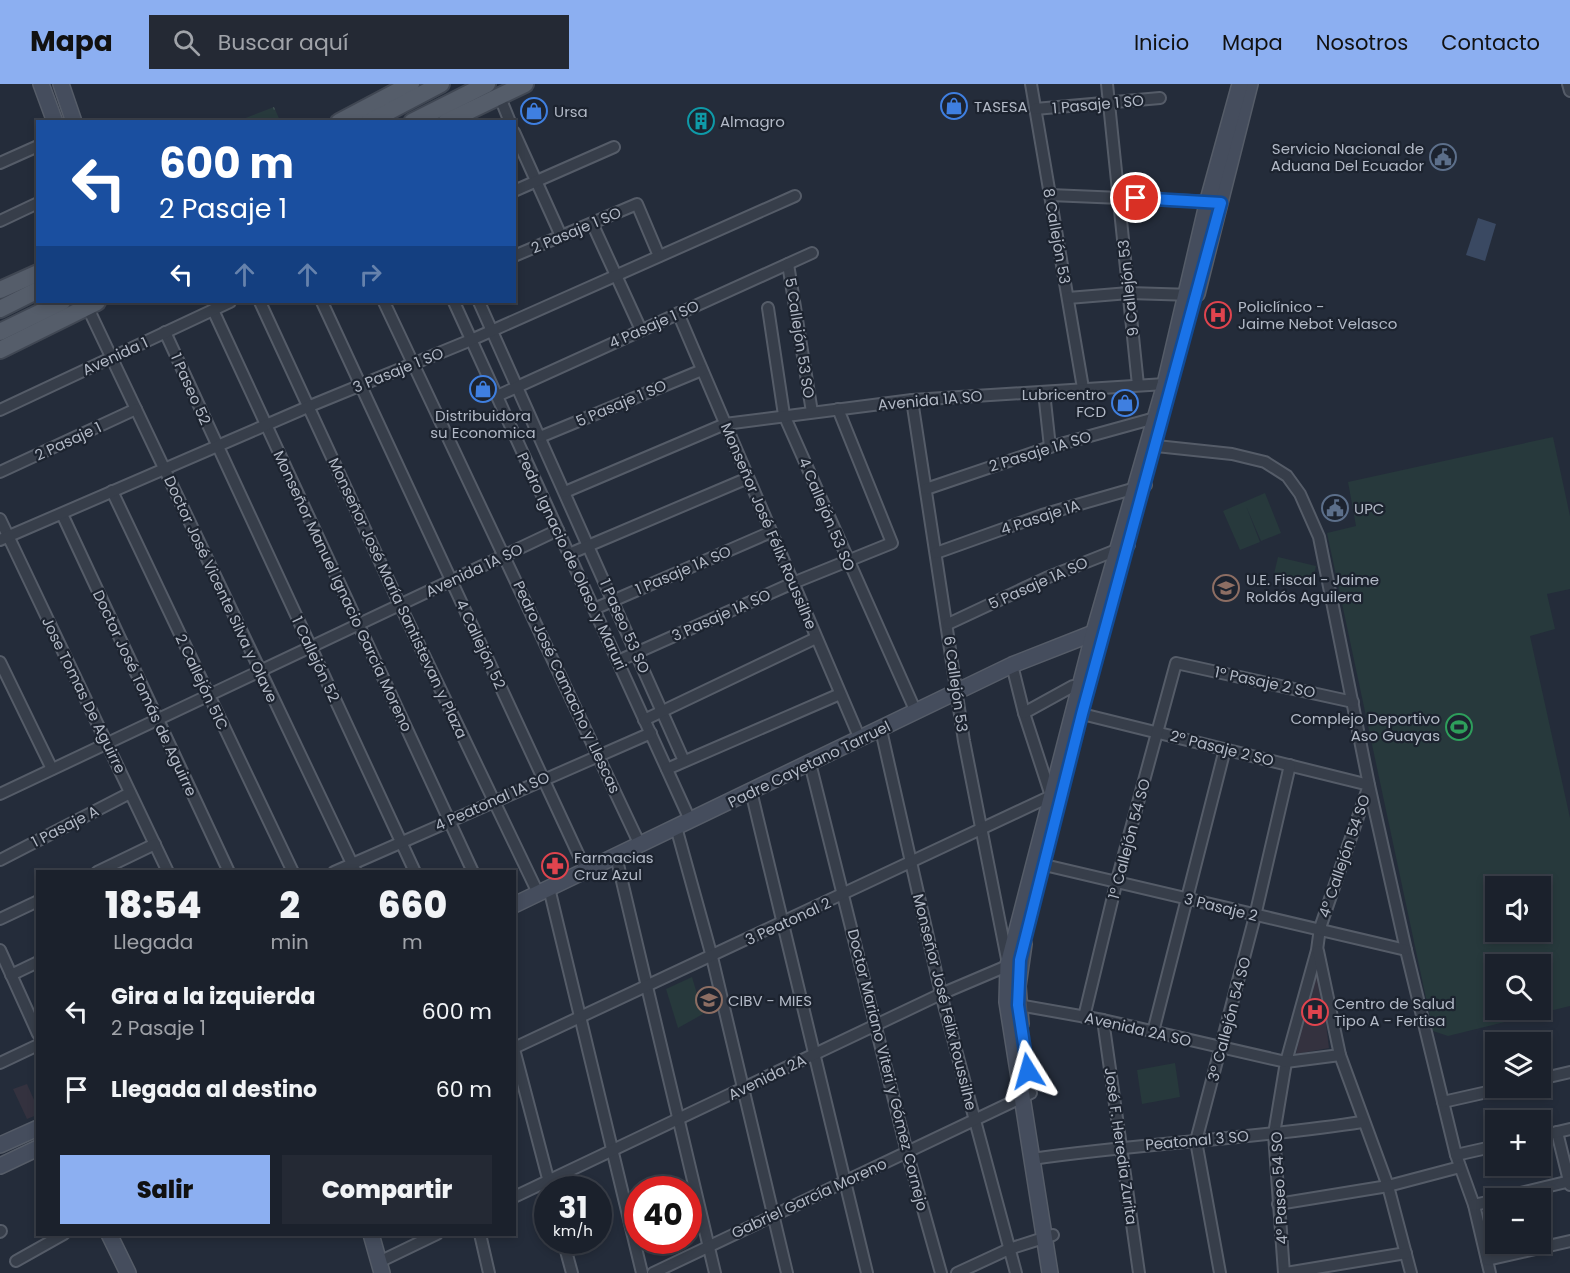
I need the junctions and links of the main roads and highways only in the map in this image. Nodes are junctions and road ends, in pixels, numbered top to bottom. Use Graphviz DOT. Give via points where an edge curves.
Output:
graph roads {
  1 [pos="411,84"];
  2 [pos="441,84"];
  3 [pos="525,84"];
  4 [pos="493,90"];
  5 [pos="343,120"];
  6 [pos="373,120"];
  7 [pos="417,120"];
  8 [pos="449,120"];
  9 [pos="36,274"];
  10 [pos="0,290"];
  11 [pos="36,291"];
  12 [pos="60,303"];
  13 [pos="87,303"];
  14 [pos="0,309"];
  15 [pos="0,332"];
  16 [pos="20,340"];
  17 [pos="0,350"];
  1 -- 5 [label="main road"];
  2 -- 6 [label="main road"];
  3 -- 4 [label="main road"];
  4 -- 7 [label="main road"];
  4 -- 8 [label="main road"];
  9 -- 10 [label="main road"];
  11 -- 14 [label="main road"];
  12 -- 15 [label="main road"];
  13 -- 16 [label="main road"];
  13 -- 16 [label="main road" via="46,322"];
  16 -- 17 [label="main road"];
}
